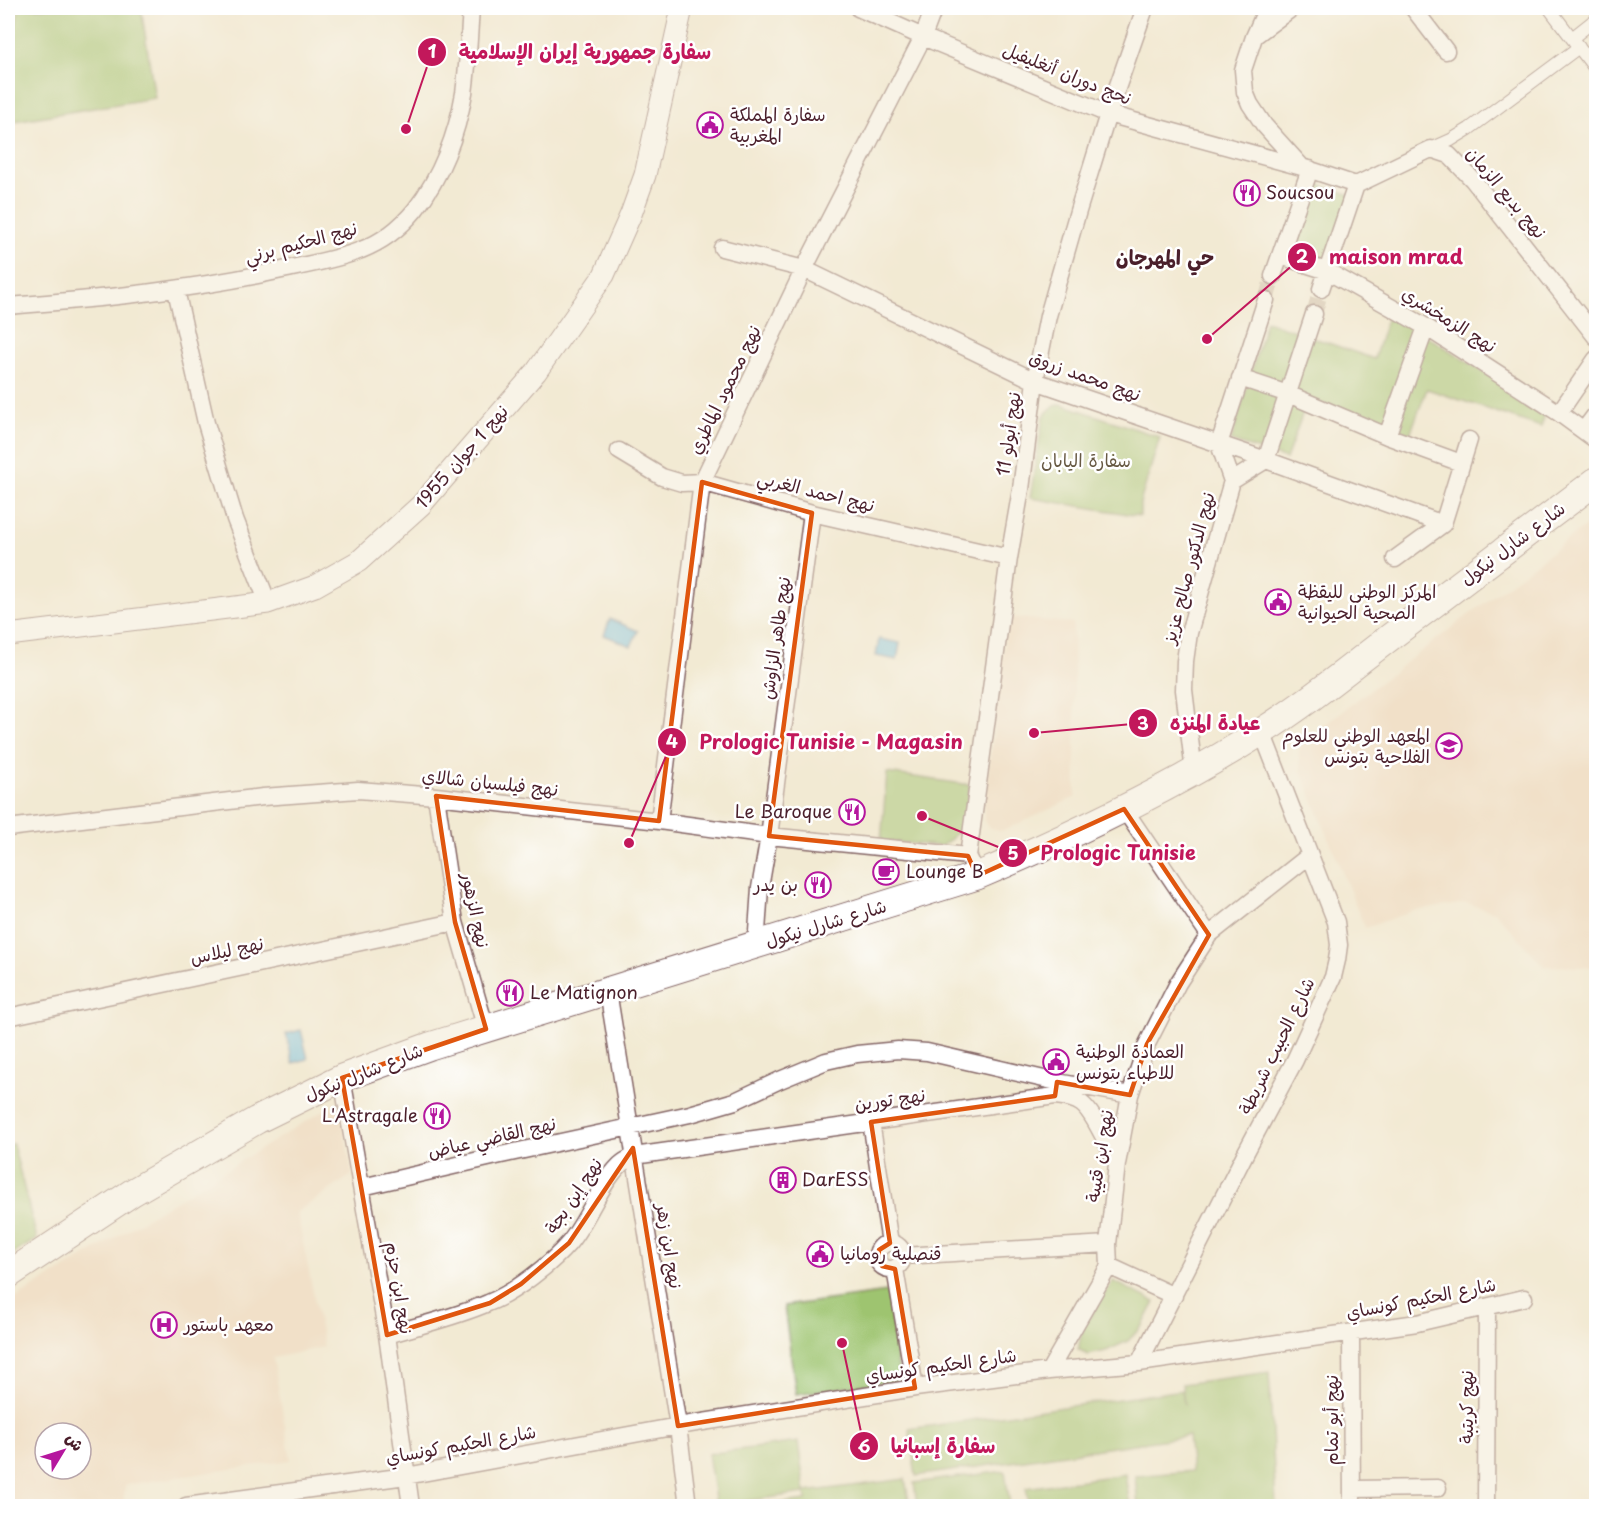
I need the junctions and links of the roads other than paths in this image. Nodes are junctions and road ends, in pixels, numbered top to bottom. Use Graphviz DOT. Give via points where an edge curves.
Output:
graph roads {
  1 [pos="471,8"];
  2 [pos="682,8"];
  3 [pos="858,8"];
  4 [pos="934,8"];
  5 [pos="1145,8"];
  6 [pos="1267,8"];
  7 [pos="1292,8"];
  8 [pos="1413,8"];
  9 [pos="1549,8"];
  10 [pos="1596,19"];
  11 [pos="923,36"];
  12 [pos="1254,36"];
  13 [pos="1575,42"];
  14 [pos="1446,51"];
  15 [pos="1596,70"];
  16 [pos="1108,114"];
  17 [pos="1431,149"];
  18 [pos="1306,168"];
  19 [pos="1356,185"];
  20 [pos="722,248"];
  21 [pos="1280,256"];
  22 [pos="804,269"];
  23 [pos="1327,271"];
  24 [pos="1273,276"];
  25 [pos="1321,289"];
  26 [pos="176,290"];
  27 [pos="1266,300"];
  28 [pos="8,306"];
  29 [pos="1314,314"];
  30 [pos="1426,327"];
  31 [pos="1596,337"];
  32 [pos="1596,359"];
  33 [pos="1240,378"];
  34 [pos="1035,381"];
  35 [pos="1288,394"];
  36 [pos="1559,413"];
  37 [pos="1596,414"];
  38 [pos="1590,435"];
  39 [pos="1387,436"];
  40 [pos="1469,440"];
  41 [pos="1219,444"];
  42 [pos="619,452"];
  43 [pos="1266,460"];
  44 [pos="1461,463"];
  45 [pos="1232,481"];
  46 [pos="702,482"];
  47 [pos="1596,482"];
  48 [pos="812,513"];
  49 [pos="1443,524"];
  50 [pos="1009,558"];
  51 [pos="1395,559"];
  52 [pos="268,603"];
  53 [pos="8,635"];
  54 [pos="1262,732"];
  55 [pos="1194,772"];
  56 [pos="436,796"];
  57 [pos="1124,809"];
  58 [pos="658,821"];
  59 [pos="8,828"];
  60 [pos="769,836"];
  61 [pos="1310,855"];
  62 [pos="973,866"];
  63 [pos="455,922"];
  64 [pos="1209,935"];
  65 [pos="756,946"];
  66 [pos="608,991"];
  67 [pos="8,1017"];
  68 [pos="486,1029"];
  69 [pos="342,1078"];
  70 [pos="1056,1089"];
  71 [pos="1130,1095"];
  72 [pos="871,1122"];
  73 [pos="631,1127"];
  74 [pos="634,1156"];
  75 [pos="1117,1164"];
  76 [pos="362,1187"];
  77 [pos="890,1243"];
  78 [pos="1108,1244"];
  79 [pos="899,1262"];
  80 [pos="1109,1266"];
  81 [pos="8,1275"];
  82 [pos="1174,1296"];
  83 [pos="1524,1298"];
  84 [pos="1487,1307"];
  85 [pos="1351,1333"];
  86 [pos="387,1335"];
  87 [pos="1139,1363"];
  88 [pos="1049,1371"];
  89 [pos="915,1388"];
  90 [pos="678,1426"];
  91 [pos="406,1476"];
  92 [pos="1438,1488"];
  93 [pos="1352,1489"];
  94 [pos="186,1506"];
  95 [pos="411,1506"];
  96 [pos="688,1506"];
  97 [pos="1352,1506"];
  98 [pos="1486,1506"];
  1 -- 26 [label="street, نهج الحكيم برني" via="464,94 456,127 430,187 415,210 392,233 361,250 321,261"];
  2 -- 52 [label="street, نهج 1 جوان 1955" via="645,175 631,214 604,274 557,343 421,505 359,561 315,586"];
  3 -- 11 [label="street, نحج دوران أنغليفيل"];
  4 -- 11 [label="street, نهج محمود الماطري"];
  5 -- 16 [label="street, نهج أبولو 11"];
  6 -- 12 [label="street"];
  7 -- 12 [label="street"];
  8 -- 14 [label="street"];
  9 -- 13 [label="street"];
  10 -- 13 [label="street"];
  11 -- 16 [label="street, نحج دوران أنغليفيل"];
  11 -- 22 [label="street, نهج محمود الماطري"];
  12 -- 18 [label="street" via="1243,70 1245,92 1264,125"];
  13 -- 15 [label="street"];
  13 -- 17 [label="street" via="1469,129"];
  16 -- 18 [label="street, نحج دوران أنغليفيل"];
  16 -- 34 [label="street, نهج أبولو 11" via="1048,316"];
  17 -- 19 [label="street"];
  17 -- 31 [label="street, نهج بديع الزمان" via="1449,155 1473,180"];
  18 -- 19 [label="street, نحج دوران أنغليفيل"];
  18 -- 21 [label="street"];
  19 -- 23 [label="street"];
  20 -- 22 [label="street, نهج محمد زروق"];
  21 -- 23 [label="street, نهج الزمخشري"];
  21 -- 24 [label="street"];
  22 -- 34 [label="street, نهج محمد زروق"];
  22 -- 46 [label="street, نهج محمود الماطري"];
  23 -- 25 [label="street"];
  23 -- 30 [label="street, نهج الزمخشري"];
  26 -- 28 [label="street, نهج الحكيم برني"];
  26 -- 52 [label="street" via="206,423 235,519"];
  27 -- 33 [label="street"];
  29 -- 35 [label="street"];
  30 -- 36 [label="street, نهج الزمخشري"];
  30 -- 39 [label="street"];
  32 -- 36 [label="street"];
  33 -- 35 [label="street"];
  33 -- 41 [label="street"];
  34 -- 41 [label="street, نهج محمد زروق"];
  34 -- 50 [label="street, نهج أبولو 11"];
  35 -- 39 [label="street"];
  35 -- 43 [label="street"];
  36 -- 38 [label="street, نهج الزمخشري"];
  37 -- 38 [label="street"];
  39 -- 44 [label="street"];
  40 -- 44 [label="street"];
  41 -- 43 [label="street, نهج محمد زروق"];
  41 -- 45 [label="street, نهج الدكتور صالح عزيز"];
  42 -- 46 [label="street, نهج احمد الغربي" via="662,477 682,483"];
  43 -- 45 [label="street, نهج الدكتور صالح عزيز"];
  43 -- 49 [label="street, نهج محمد زروق"];
  44 -- 49 [label="street"];
  45 -- 55 [label="street, نهج الدكتور صالح عزيز" via="1189,633 1185,661 1184,690"];
  46 -- 48 [label="street, نهج احمد الغربي"];
  46 -- 58 [label="street, نهج محمود الماطري"];
  47 -- 54 [label="main road, شارع شارل نيكول"];
  48 -- 50 [label="street, نهج احمد الغربي"];
  48 -- 60 [label="street, نهج طاهر الزاوش"];
  49 -- 51 [label="street"];
  50 -- 62 [label="street, نهج أبولو 11"];
  52 -- 53 [label="street, نهج 1 جوان 1955"];
  54 -- 55 [label="main road, شارع شارل نيكول"];
  54 -- 61 [label="street, شارع الحبيب شريطة"];
  55 -- 57 [label="main road, شارع شارل نيكول"];
  56 -- 58 [label="street, نهج فيلسيان شالاي"];
  56 -- 59 [label="street, نهج فيلسيان شالاي" via="358,790 263,797"];
  56 -- 63 [label="street, نهج الزهور"];
  57 -- 62 [label="main road, شارع شارل نيكول" via="1038,850"];
  57 -- 64 [label="street"];
  58 -- 60 [label="street, نهج فيلسيان شالاي"];
  60 -- 62 [label="street, نهج فيلسيان شالاي"];
  60 -- 65 [label="street, نهج طاهر الزاوش"];
  61 -- 64 [label="street, نهج ابن قتيبة"];
  61 -- 82 [label="street, شارع الحبيب شريطة" via="1336,922 1339,945 1333,977 1295,1060"];
  62 -- 65 [label="main road, شارع شارل نيكول"];
  63 -- 67 [label="street, نهج ليلاس"];
  63 -- 68 [label="street, نهج الزهور"];
  64 -- 71 [label="street, نهج ابن قتيبة" via="1147,1044"];
  65 -- 66 [label="main road, شارع شارل نيكول"];
  66 -- 68 [label="main road, شارع شارل نيكول"];
  66 -- 73 [label="street, نهج ابن زهر"];
  68 -- 69 [label="main road, شارع شارل نيكول"];
  69 -- 76 [label="street, نهج ابن حزم"];
  69 -- 81 [label="main road, شارع شارل نيكول" via="257,1120 133,1192"];
  70 -- 71 [label="street, نهج تورين"];
  70 -- 72 [label="street, نهج تورين"];
  70 -- 73 [label="street, نهج تورين" via="927,1052 898,1050 826,1062 735,1101"];
  70 -- 75 [label="street, نهج تورين" via="1084,1105"];
  71 -- 75 [label="street, نهج ابن قتيبة"];
  72 -- 74 [label="street, نهج تورين"];
  72 -- 77 [label="street"];
  73 -- 74 [label="street, نهج ابن زهر"];
  73 -- 76 [label="street, نهج القاضي عياض"];
  74 -- 86 [label="street, نهج إبن بجة" via="609,1177 568,1243 521,1284 490,1303"];
  74 -- 90 [label="street, نهج ابن زهر"];
  75 -- 78 [label="street, نهج ابن قتيبة"];
  76 -- 86 [label="street, نهج ابن حزم"];
  77 -- 79 [label="street" via="903,1252"];
  77 -- 79 [label="street" via="879,1250 878,1259 890,1269"];
  78 -- 79 [label="street"];
  78 -- 80 [label="street, نهج ابن قتيبة"];
  79 -- 89 [label="street"];
  80 -- 82 [label="street"];
  80 -- 88 [label="street"];
  82 -- 87 [label="street, شارع الحبيب شريطة"];
  83 -- 84 [label="street, شارع الحكيم كونساي"];
  84 -- 85 [label="street, شارع الحكيم كونساي"];
  84 -- 98 [label="street, نهج كريتبة"];
  85 -- 87 [label="street, شارع الحكيم كونساي"];
  85 -- 93 [label="street, نهج أبو تمام"];
  86 -- 91 [label="street, نهج ابن حزم"];
  87 -- 88 [label="street, شارع الحكيم كونساي"];
  88 -- 89 [label="street, شارع الحكيم كونساي"];
  89 -- 90 [label="street, شارع الحكيم كونساي"];
  90 -- 91 [label="street, شارع الحكيم كونساي"];
  90 -- 96 [label="street, نهج ابن زهر"];
  91 -- 94 [label="street, شارع الحكيم كونساي"];
  91 -- 95 [label="street, نهج ابن حزم"];
  92 -- 93 [label="street"];
  93 -- 97 [label="street, نهج أبو تمام"];
}
